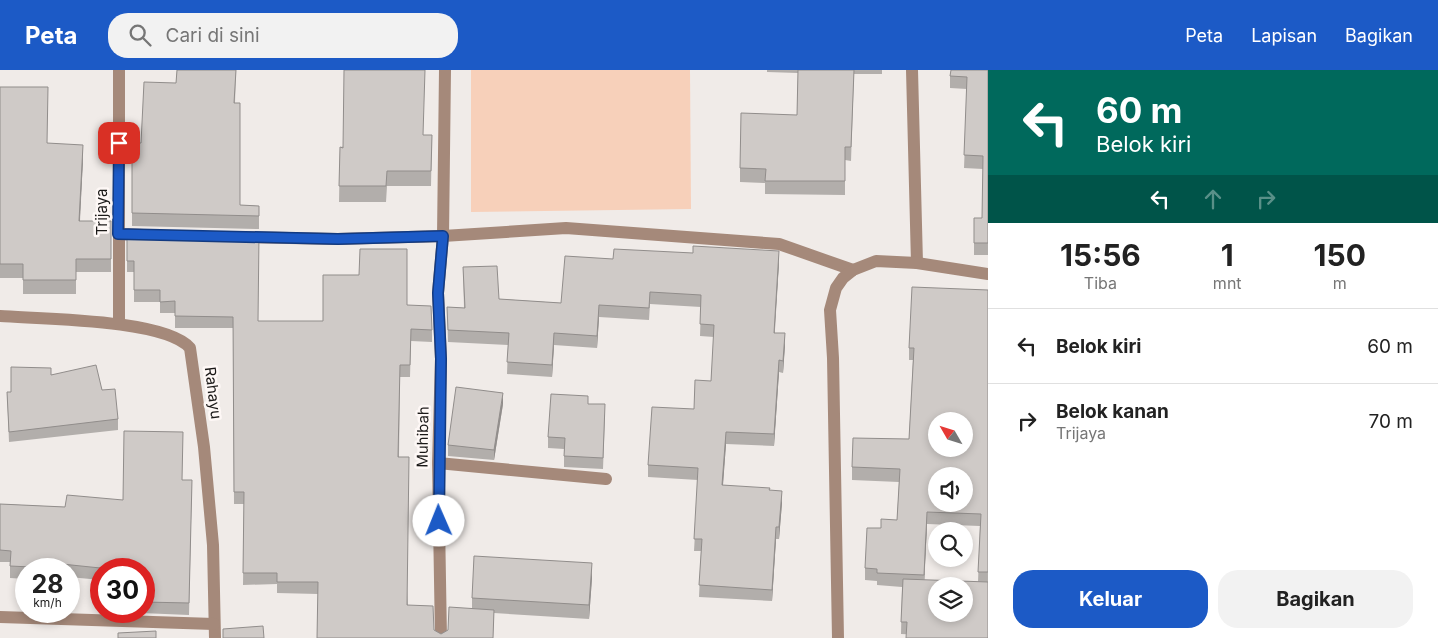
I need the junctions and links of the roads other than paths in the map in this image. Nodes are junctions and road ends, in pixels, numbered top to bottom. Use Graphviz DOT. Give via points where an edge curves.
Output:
graph roads {
  1 [pos="119,70"];
  2 [pos="445,70"];
  3 [pos="912,70"];
  4 [pos="118,234"];
  5 [pos="158,235"];
  6 [pos="443,236"];
  7 [pos="228,237"];
  8 [pos="918,263"];
  9 [pos="853,270"];
  10 [pos="988,274"];
  11 [pos="0,316"];
  12 [pos="119,324"];
  13 [pos="438,463"];
  14 [pos="606,479"];
  15 [pos="0,617"];
  16 [pos="214,624"];
  17 [pos="215,638"];
  18 [pos="440,638"];
  19 [pos="838,638"];
  1 -- 4 [label="street, Trijaya"];
  2 -- 6 [label="street, Muhibah"];
  3 -- 8 [label="street"];
  4 -- 5 [label="street"];
  4 -- 12 [label="street, Trijaya"];
  6 -- 7 [label="street" via="338,239"];
  6 -- 9 [label="street" via="566,228 779,244"];
  6 -- 13 [label="street, Muhibah" via="438,293 441,359"];
  8 -- 9 [label="street" via="876,261"];
  8 -- 10 [label="street"];
  9 -- 19 [label="street" via="836,288 830,310 834,358"];
  11 -- 12 [label="street, Rahayu"];
  12 -- 16 [label="street, Rahayu" via="177,337 192,351 213,545"];
  13 -- 14 [label="street"];
  13 -- 18 [label="street, Muhibah"];
  15 -- 16 [label="street"];
  16 -- 17 [label="street, Rahayu"];
}
